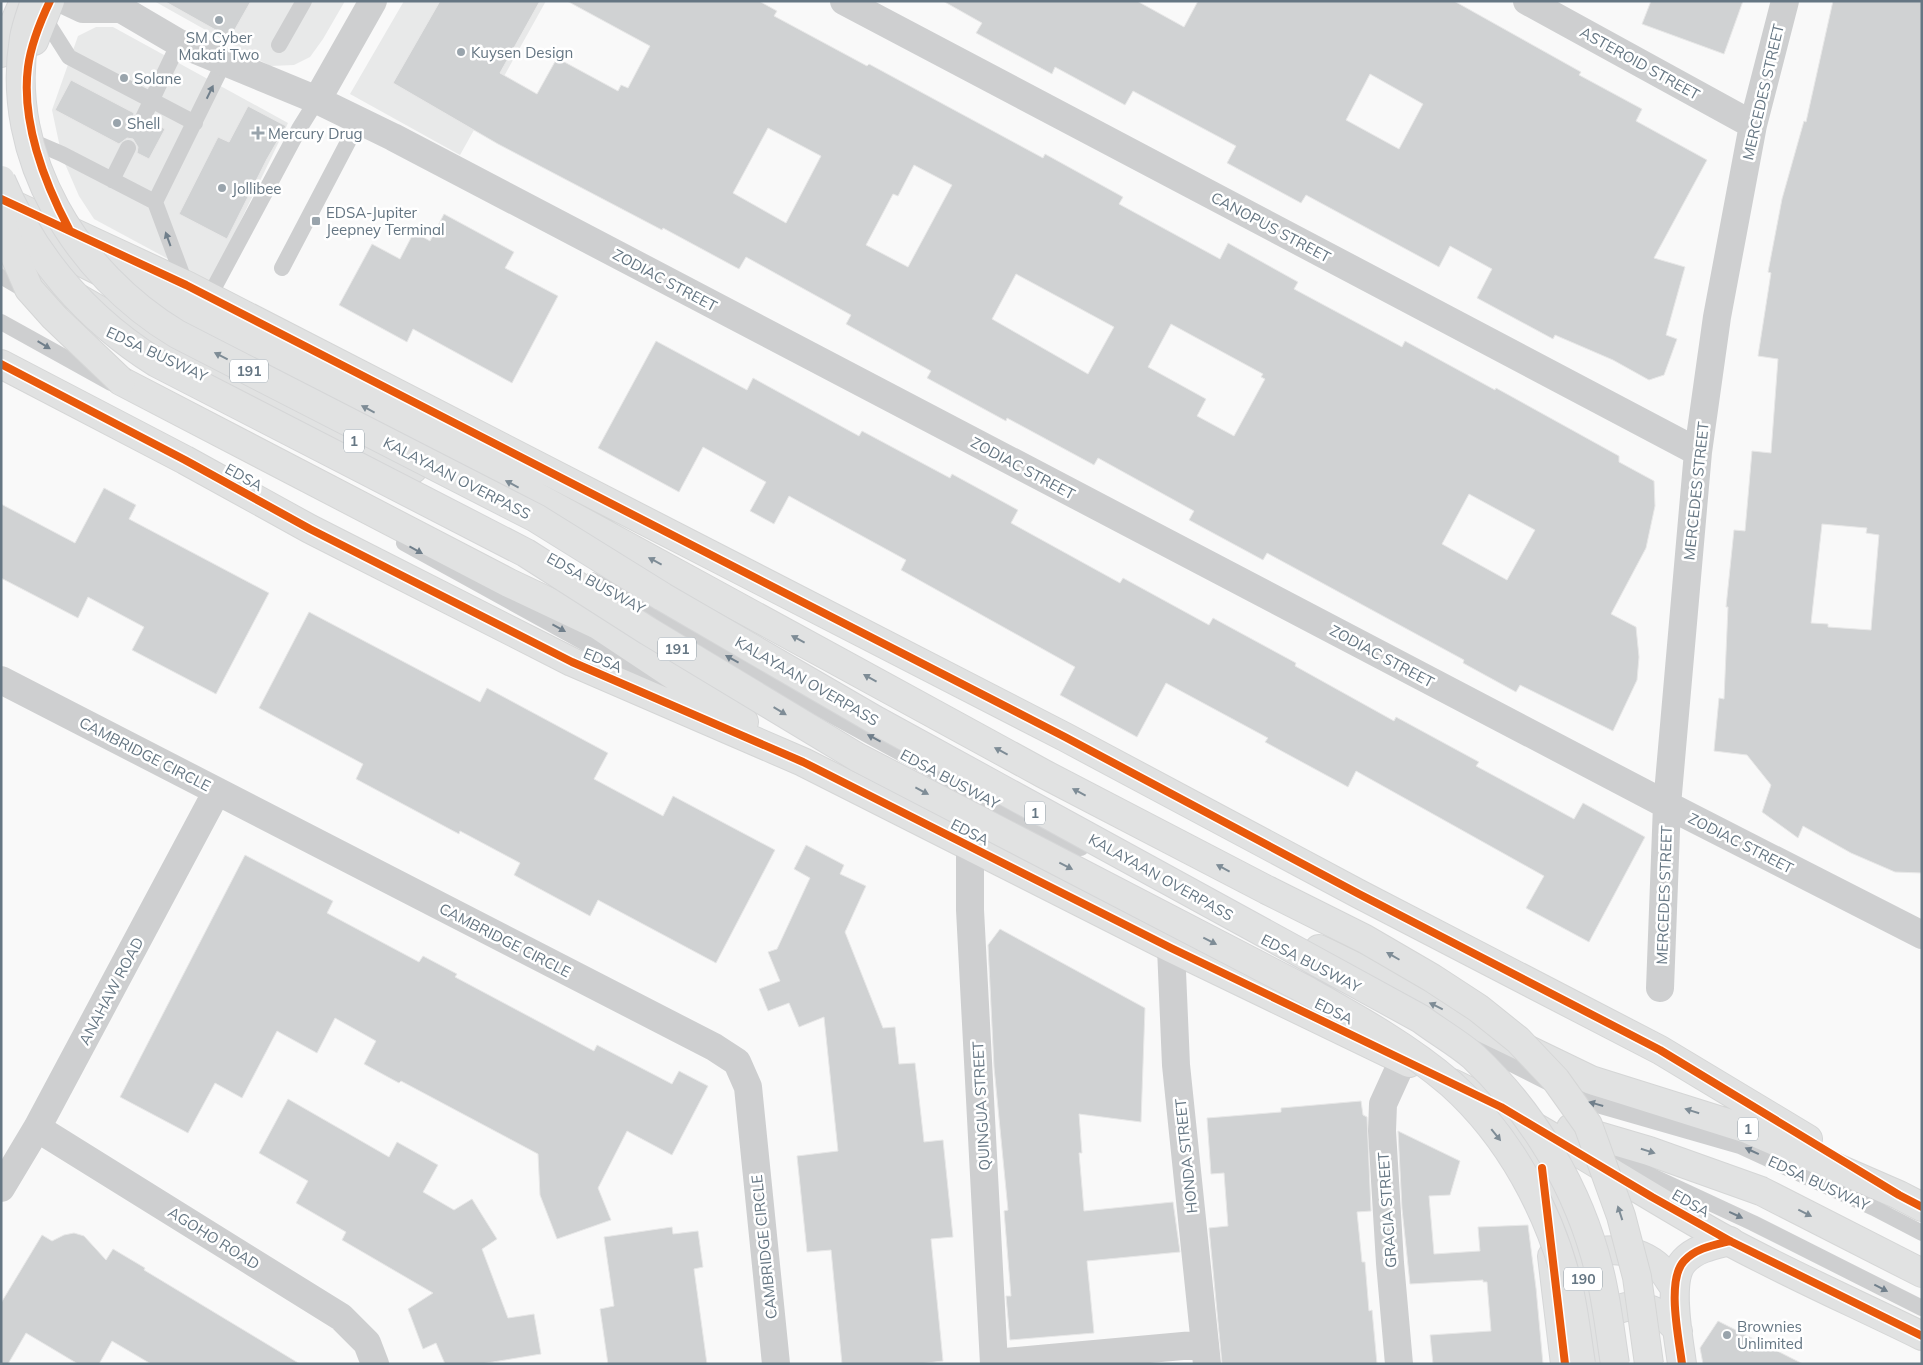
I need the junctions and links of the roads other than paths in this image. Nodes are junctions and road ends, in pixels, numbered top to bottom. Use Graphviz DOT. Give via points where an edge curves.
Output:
graph roads {
  1 [pos="66,1"];
  2 [pos="304,1"];
  3 [pos="373,1"];
  4 [pos="844,1"];
  5 [pos="1528,1"];
  6 [pos="1785,1"];
  7 [pos="38,5"];
  8 [pos="117,5"];
  9 [pos="179,42"];
  10 [pos="279,46"];
  11 [pos="1,53"];
  12 [pos="224,62"];
  13 [pos="152,100"];
  14 [pos="317,100"];
  15 [pos="143,118"];
  16 [pos="359,121"];
  17 [pos="195,124"];
  18 [pos="1753,125"];
  19 [pos="34,142"];
  20 [pos="128,148"];
  21 [pos="1,180"];
  22 [pos="112,180"];
  23 [pos="1,200"];
  24 [pos="155,202"];
  25 [pos="1,218"];
  26 [pos="1,223"];
  27 [pos="69,229"];
  28 [pos="1,252"];
  29 [pos="282,268"];
  30 [pos="1,276"];
  31 [pos="197,291"];
  32 [pos="1,322"];
  33 [pos="93,324"];
  34 [pos="74,363"];
  35 [pos="1,364"];
  36 [pos="1698,452"];
  37 [pos="1,680"];
  38 [pos="803,762"];
  39 [pos="217,791"];
  40 [pos="1667,805"];
  41 [pos="970,848"];
  42 [pos="1922,936"];
  43 [pos="1171,948"];
  44 [pos="1660,988"];
  45 [pos="1403,1060"];
  46 [pos="1501,1107"];
  47 [pos="37,1128"];
  48 [pos="1542,1168"];
  49 [pos="1,1188"];
  50 [pos="1910,1201"];
  51 [pos="1922,1233"];
  52 [pos="1730,1241"];
  53 [pos="1579,1260"];
  54 [pos="1922,1273"];
  55 [pos="1554,1283"];
  56 [pos="1675,1288"];
  57 [pos="1922,1308"];
  58 [pos="1678,1331"];
  59 [pos="1922,1336"];
  60 [pos="1206,1354"];
  61 [pos="1590,1356"];
  62 [pos="994,1363"];
  63 [pos="375,1364"];
  64 [pos="776,1364"];
  65 [pos="1399,1364"];
  66 [pos="1565,1364"];
  67 [pos="1615,1364"];
  68 [pos="1649,1364"];
  69 [pos="1682,1364"];
  1 -- 8 [label="street, ZODIAC STREET" via="83,9"];
  2 -- 10 [label="lane"];
  3 -- 14 [label="street"];
  4 -- 36 [label="street, CANOPUS STREET"];
  5 -- 18 [label="street, ASTEROID STREET"];
  6 -- 18 [label="street, MERCEDES STREET"];
  7 -- 11 [label="main road"];
  7 -- 13 [label="lane" via="68,57"];
  7 -- 19 [label="main road" via="28,67 28,106"];
  67 -- 7 [label="main road, KALAYAAN OVERPASS / 191, one-way, bridge" via="1599,1270 1566,1182 1529,1119 1473,1056 1421,1019 877,721 663,597 536,518 151,319 85,254 60,218 35,158 22,106 22,66 24,37"];
  8 -- 9 [label="street, ZODIAC STREET"];
  9 -- 12 [label="street, ZODIAC STREET"];
  9 -- 13 [label="lane"];
  12 -- 14 [label="street, ZODIAC STREET"];
  17 -- 12 [label="lane, one-way"];
  13 -- 15 [label="lane"];
  13 -- 17 [label="lane"];
  14 -- 16 [label="street, ZODIAC STREET"];
  14 -- 31 [label="lane"];
  16 -- 29 [label="lane"];
  16 -- 40 [label="street, ZODIAC STREET"];
  17 -- 24 [label="lane"];
  18 -- 36 [label="street, MERCEDES STREET" via="1717,317"];
  19 -- 22 [label="lane"];
  19 -- 27 [label="main road" via="43,174"];
  20 -- 22 [label="lane"];
  21 -- 61 [label="main road, 191, one-way, bridge" via="26,232 71,290 108,328 157,363 526,553 857,757 1304,989 1366,1024 1410,1054 1450,1084 1478,1112 1501,1141 1533,1193 1556,1248"];
  22 -- 24 [label="lane"];
  23 -- 27 [label="main road, 1"];
  31 -- 24 [label="lane, one-way"];
  25 -- 38 [label="main road, bridge" via="29,290 121,381 509,583 598,625"];
  68 -- 26 [label="main road, one-way, bridge" via="1637,1277 1621,1216 1588,1125 1556,1080 1518,1040 1478,1008 1365,939 1044,774 495,475 190,316"];
  27 -- 31 [label="main road, 1"];
  50 -- 28 [label="main road, 1, one-way" via="1747,1128 1591,1080 1024,808 497,510 211,372 62,290"];
  30 -- 33 [label="lane, EDSA BUSWAY"];
  31 -- 50 [label="main road, 1" via="1065,737 1660,1050"];
  32 -- 34 [label="lane, one-way"];
  33 -- 34 [label="lane" via="78,326 68,333 65,354"];
  51 -- 33 [label="lane, EDSA BUSWAY, one-way" via="1740,1146 1587,1102 1020,817 818,708 487,521 208,378 158,358"];
  34 -- 38 [label="lane, one-way"];
  35 -- 38 [label="main road, EDSA" via="310,529 572,662"];
  36 -- 40 [label="street, MERCEDES STREET"];
  37 -- 39 [label="street, CAMBRIDGE CIRCLE"];
  38 -- 41 [label="main road, EDSA"];
  39 -- 47 [label="street, ANAHAW ROAD"];
  39 -- 64 [label="street, CAMBRIDGE CIRCLE" via="714,1047 737,1062 748,1087"];
  40 -- 42 [label="street, ZODIAC STREET"];
  40 -- 44 [label="street, MERCEDES STREET"];
  41 -- 43 [label="main road, EDSA"];
  41 -- 62 [label="street, QUINGUA STREET" via="970,910"];
  43 -- 45 [label="main road, EDSA"];
  43 -- 60 [label="street, HONDA STREET" via="1176,1065"];
  45 -- 46 [label="main road, EDSA"];
  45 -- 65 [label="street, GRACIA STREET" via="1383,1104 1390,1263"];
  46 -- 48 [label="main road, 190" via="1528,1142"];
  46 -- 52 [label="main road, EDSA"];
  46 -- 54 [label="main road, one-way" via="1649,1151 1762,1191"];
  46 -- 57 [label="lane, one-way" via="1754,1223"];
  47 -- 49 [label="street, ANAHAW ROAD"];
  47 -- 63 [label="street, AGOHO ROAD" via="341,1317 367,1343"];
  48 -- 53 [label="main road, 190" via="1570,1228"];
  48 -- 55 [label="main road"];
  52 -- 56 [label="main road" via="1699,1250 1684,1261"];
  52 -- 59 [label="main road, EDSA"];
  53 -- 55 [label="main road"];
  53 -- 56 [label="main road" via="1603,1251 1641,1255 1662,1270"];
  53 -- 61 [label="main road, 190"];
  55 -- 66 [label="main road"];
  56 -- 58 [label="main road"];
  58 -- 61 [label="main road" via="1664,1314 1643,1306 1632,1306 1608,1317 1597,1330"];
  58 -- 69 [label="main road"];
  60 -- 62 [label="street"];
}
